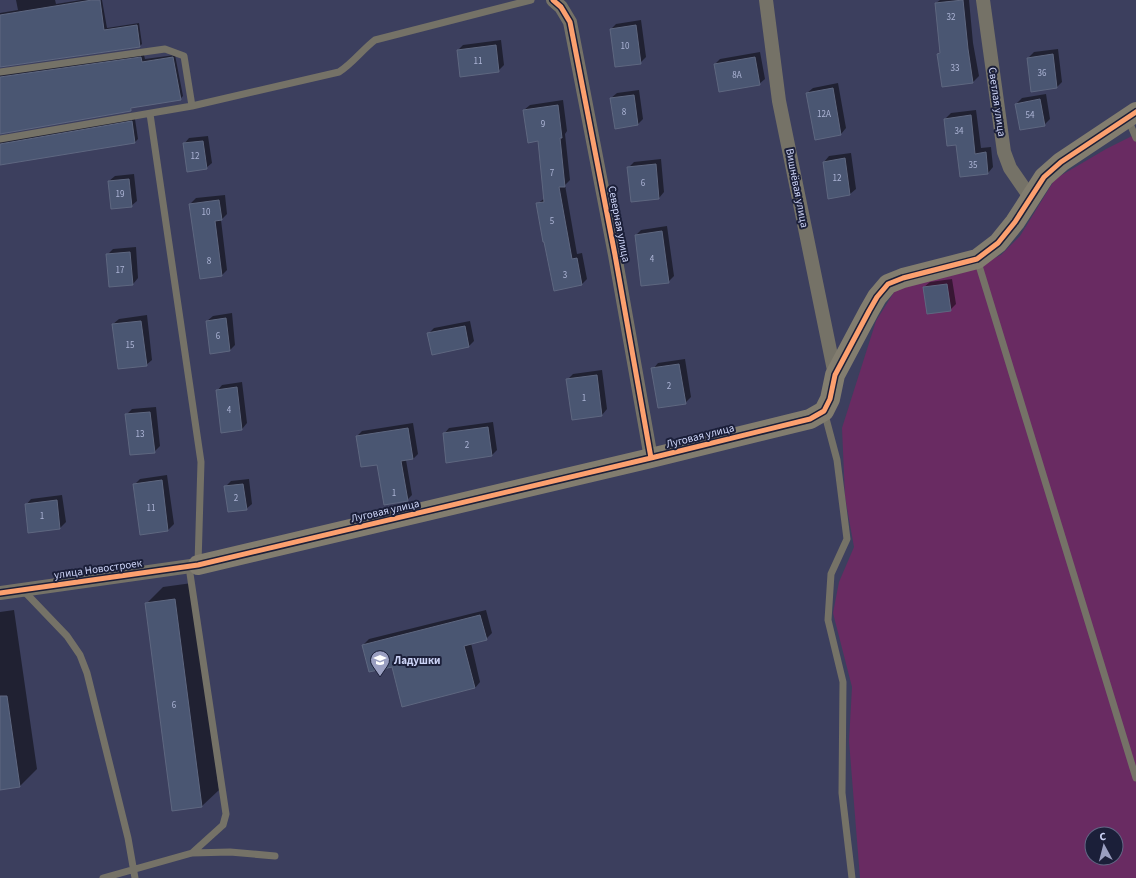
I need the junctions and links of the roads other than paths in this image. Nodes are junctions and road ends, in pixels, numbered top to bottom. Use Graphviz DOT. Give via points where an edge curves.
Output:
graph roads {
  1 [pos="531,0"];
  2 [pos="553,0"];
  3 [pos="766,0"];
  4 [pos="983,0"];
  5 [pos="0,72"];
  6 [pos="192,106"];
  7 [pos="150,114"];
  8 [pos="1132,114"];
  9 [pos="1136,138"];
  10 [pos="0,139"];
  11 [pos="1030,197"];
  12 [pos="977,259"];
  13 [pos="834,375"];
  14 [pos="824,411"];
  15 [pos="651,458"];
  16 [pos="193,566"];
  17 [pos="21,589"];
  18 [pos="0,593"];
  19 [pos="1136,778"];
  20 [pos="192,853"];
  21 [pos="275,856"];
  22 [pos="134,870"];
  23 [pos="103,878"];
  24 [pos="135,878"];
  25 [pos="852,878"];
  1 -- 6 [label="lane" via="375,40 349,66 339,72"];
  2 -- 15 [label="street, Северная улица" via="570,22"];
  3 -- 13 [label="street, Вишнёвая улица" via="780,101"];
  4 -- 11 [label="street, Светлая улица" via="1004,152 1010,168"];
  5 -- 6 [label="lane" via="165,49 184,56"];
  6 -- 7 [label="lane"];
  7 -- 10 [label="lane"];
  7 -- 16 [label="lane" via="201,462 201,498"];
  8 -- 9 [label="lane"];
  8 -- 11 [label="street" via="1061,162 1044,177"];
  11 -- 12 [label="street" via="998,243"];
  12 -- 13 [label="street" via="888,284 868,311"];
  12 -- 19 [label="lane"];
  13 -- 14 [label="street" via="830,399"];
  14 -- 15 [label="street, Луговая улица" via="810,419"];
  14 -- 25 [label="lane" via="837,460 848,539 831,574 828,620 843,682 842,793"];
  15 -- 16 [label="street, Луговая улица"];
  16 -- 17 [label="street, улица Новостроек"];
  16 -- 20 [label="lane" via="226,814 223,825"];
  17 -- 18 [label="street, улица Новостроек"];
  17 -- 22 [label="lane" via="67,636 80,655 87,673"];
  20 -- 21 [label="lane" via="230,852"];
  20 -- 22 [label="lane"];
  22 -- 23 [label="lane"];
  22 -- 24 [label="lane"];
}
